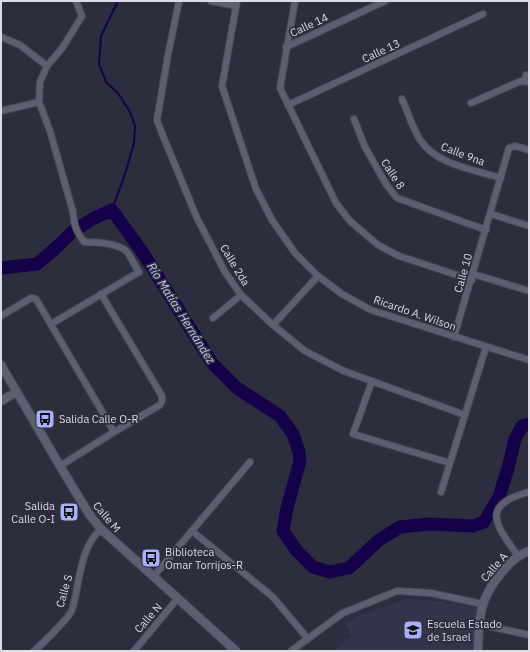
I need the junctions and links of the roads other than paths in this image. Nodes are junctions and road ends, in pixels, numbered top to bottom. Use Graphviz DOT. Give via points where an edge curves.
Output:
graph roads {
  1 [pos="76,1"];
  2 [pos="179,1"];
  3 [pos="211,1"];
  4 [pos="295,1"];
  5 [pos="385,1"];
  6 [pos="237,4"];
  7 [pos="483,14"];
  8 [pos="1,37"];
  9 [pos="286,47"];
  10 [pos="47,66"];
  11 [pos="528,80"];
  12 [pos="402,99"];
  13 [pos="39,102"];
  14 [pos="470,103"];
  15 [pos="288,105"];
  16 [pos="1,111"];
  17 [pos="354,119"];
  18 [pos="529,150"];
  19 [pos="501,178"];
  20 [pos="491,214"];
  21 [pos="529,226"];
  22 [pos="486,230"];
  23 [pos="318,276"];
  24 [pos="472,277"];
  25 [pos="529,291"];
  26 [pos="101,294"];
  27 [pos="241,295"];
  28 [pos="1,316"];
  29 [pos="213,318"];
  30 [pos="51,324"];
  31 [pos="273,325"];
  32 [pos="454,337"];
  33 [pos="486,347"];
  34 [pos="529,360"];
  35 [pos="1,365"];
  36 [pos="372,380"];
  37 [pos="16,392"];
  38 [pos="1,401"];
  39 [pos="465,415"];
  40 [pos="114,432"];
  41 [pos="250,462"];
  42 [pos="450,463"];
  43 [pos="60,466"];
  44 [pos="441,492"];
  45 [pos="529,492"];
  46 [pos="100,529"];
  47 [pos="192,531"];
  48 [pos="529,551"];
  49 [pos="518,556"];
  50 [pos="153,577"];
  51 [pos="178,598"];
  52 [pos="482,604"];
  53 [pos="479,624"];
  54 [pos="529,635"];
  55 [pos="308,639"];
  56 [pos="137,650"];
  57 [pos="34,651"];
  58 [pos="236,651"];
  59 [pos="291,651"];
  60 [pos="478,651"];
  1 -- 10 [label="street" via="82,16 63,47"];
  2 -- 27 [label="street, Calle 2da" via="157,120 197,218 225,272"];
  3 -- 6 [label="street"];
  4 -- 9 [label="street"];
  5 -- 9 [label="street, Calle 14"];
  6 -- 23 [label="street, Ricardo A. Wilson" via="222,86 256,189 272,220 295,252"];
  7 -- 15 [label="street, Calle 13"];
  8 -- 10 [label="street" via="20,45"];
  9 -- 15 [label="street" via="280,88"];
  10 -- 13 [label="street" via="40,82"];
  11 -- 14 [label="street"];
  12 -- 19 [label="street, Calle 9na" via="421,141 433,154 447,162"];
  13 -- 16 [label="street"];
  13 -- 26 [label="street" via="73,212 73,222 80,236 84,242 100,242 128,252 139,272"];
  15 -- 24 [label="street" via="336,203 350,221 378,245 399,256"];
  17 -- 22 [label="street, Calle 8" via="365,147 397,198"];
  18 -- 19 [label="street, Calle 10" via="514,146 509,148"];
  19 -- 20 [label="street, Calle 10"];
  20 -- 21 [label="street"];
  20 -- 22 [label="street, Calle 10"];
  22 -- 24 [label="street, Calle 10"];
  23 -- 31 [label="street"];
  23 -- 32 [label="street, Ricardo A. Wilson" via="342,294 371,310"];
  24 -- 25 [label="street"];
  24 -- 32 [label="street, Calle 10"];
  26 -- 30 [label="street"];
  26 -- 40 [label="street" via="162,396 160,405"];
  27 -- 29 [label="street"];
  27 -- 31 [label="street, Calle 2da"];
  28 -- 30 [label="street" via="34,298"];
  30 -- 40 [label="street"];
  31 -- 36 [label="street, Calle 2da" via="305,351 344,371"];
  32 -- 33 [label="street, Ricardo A. Wilson"];
  33 -- 34 [label="street, Ricardo A. Wilson"];
  33 -- 39 [label="street"];
  35 -- 37 [label="street, Calle M"];
  36 -- 39 [label="street, Calle 2da"];
  36 -- 42 [label="street" via="354,434"];
  37 -- 38 [label="street"];
  37 -- 43 [label="street, Calle M"];
  39 -- 42 [label="street"];
  40 -- 43 [label="street"];
  41 -- 47 [label="street"];
  42 -- 44 [label="street"];
  43 -- 46 [label="street, Calle M"];
  45 -- 49 [label="street" via="516,495 500,504 496,515 502,534"];
  46 -- 50 [label="street, Calle M"];
  46 -- 57 [label="street, Calle S" via="90,541 71,612"];
  47 -- 50 [label="street"];
  47 -- 55 [label="street" via="272,597"];
  48 -- 49 [label="street, Calle A"];
  49 -- 52 [label="street, Calle A" via="494,582"];
  50 -- 51 [label="street, Calle M"];
  51 -- 56 [label="street, Calle N"];
  51 -- 58 [label="street, Calle M"];
  52 -- 53 [label="street, Calle A"];
  52 -- 55 [label="street" via="431,593 397,591 343,613"];
  53 -- 54 [label="street"];
  53 -- 60 [label="street, Calle A"];
  55 -- 59 [label="street"];
}
